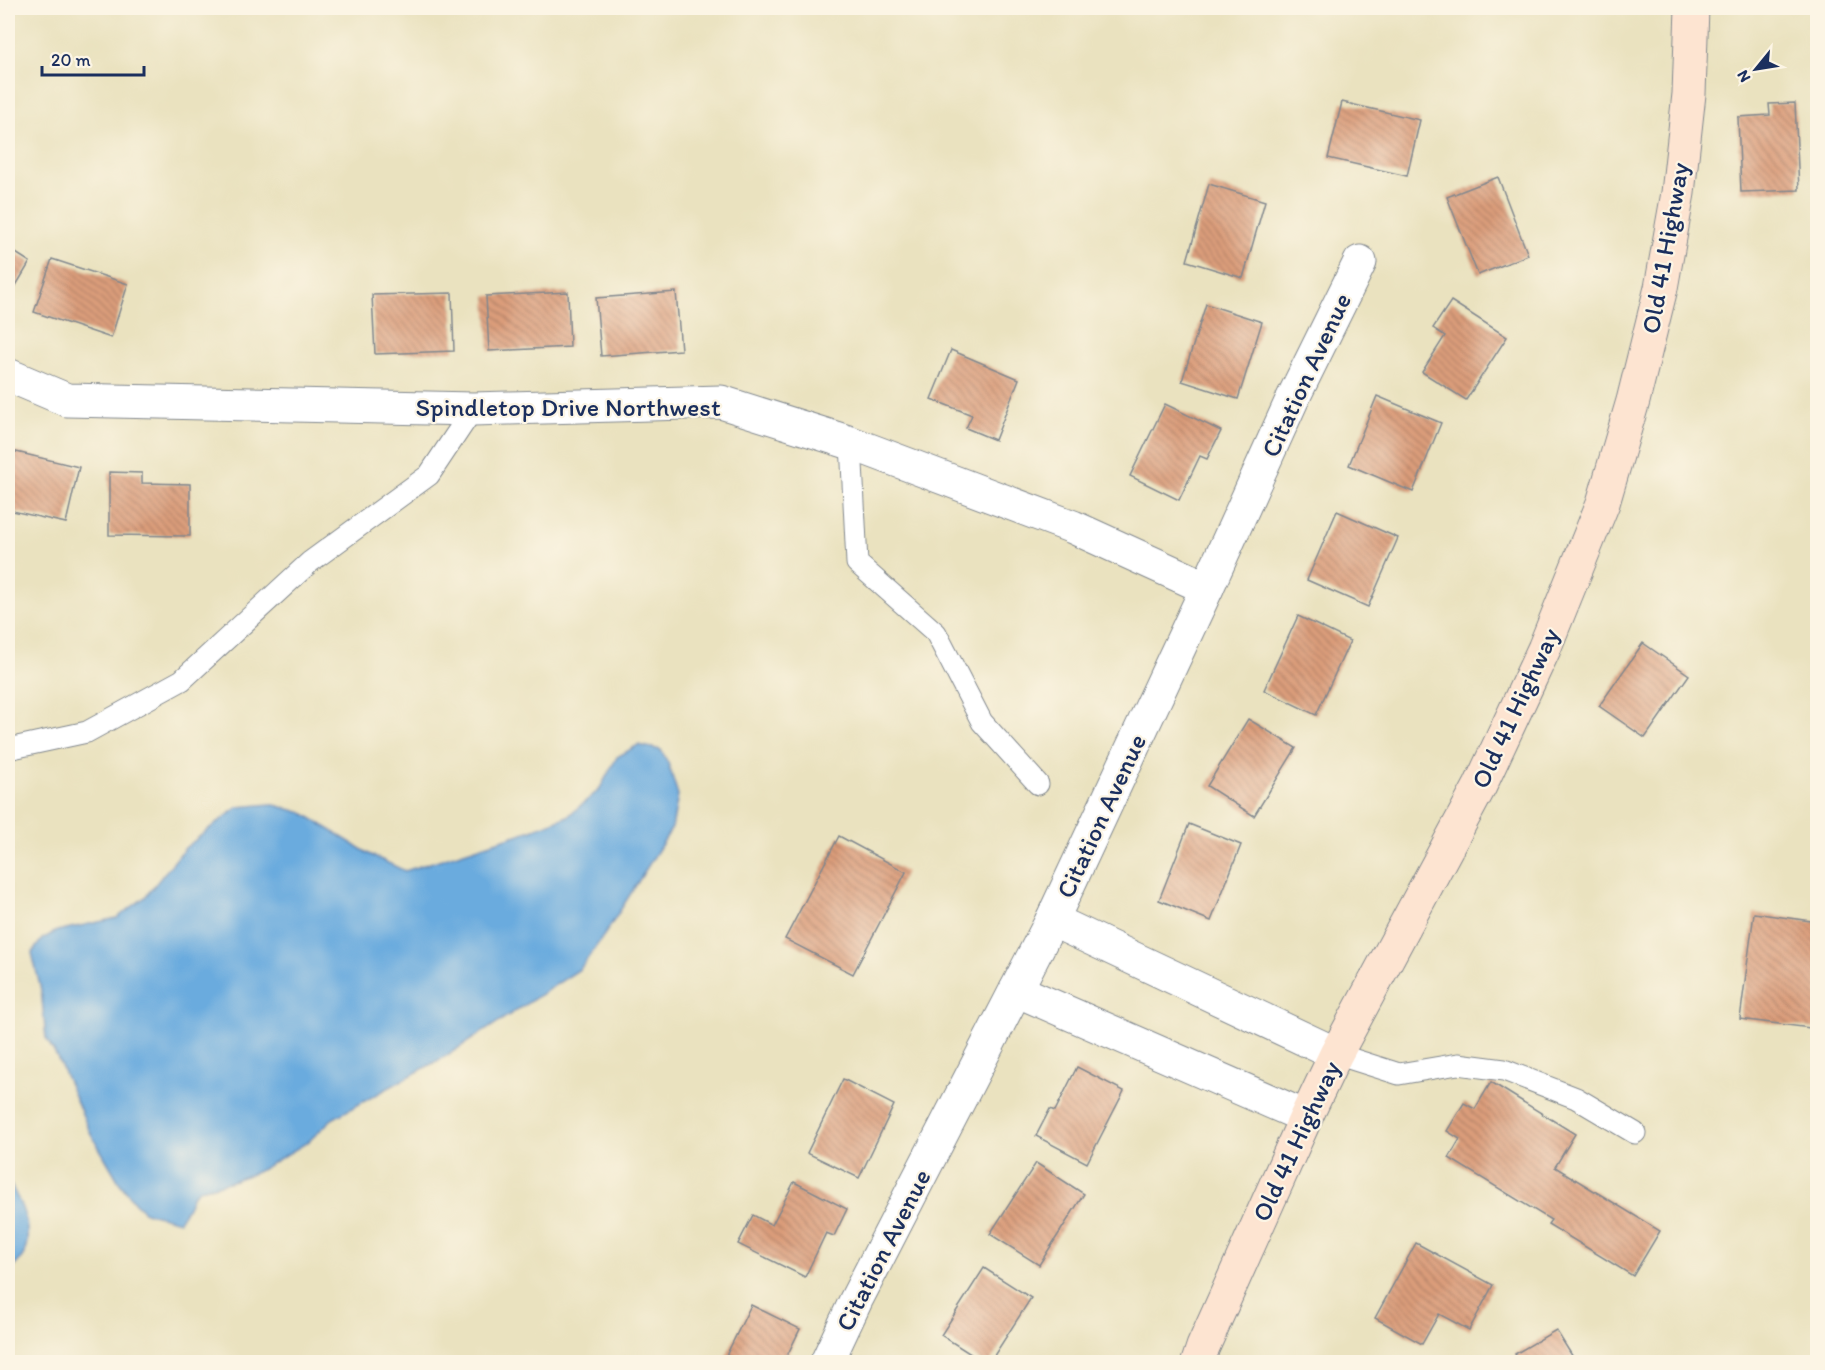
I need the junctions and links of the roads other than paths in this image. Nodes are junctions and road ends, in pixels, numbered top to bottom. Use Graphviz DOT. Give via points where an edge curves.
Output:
graph roads {
  1 [pos="1692,8"];
  2 [pos="1360,262"];
  3 [pos="8,375"];
  4 [pos="473,409"];
  5 [pos="851,443"];
  6 [pos="1207,588"];
  7 [pos="8,749"];
  8 [pos="1038,784"];
  9 [pos="1052,920"];
  10 [pos="1016,990"];
  11 [pos="1336,1054"];
  12 [pos="1306,1117"];
  13 [pos="1635,1133"];
  14 [pos="827,1362"];
  15 [pos="1198,1362"];
  1 -- 11 [label="main road, Old 41 Highway" via="1689,94 1678,193 1633,401 1603,503 1544,649 1480,786"];
  2 -- 6 [label="street, Citation Avenue"];
  3 -- 4 [label="street, Spindletop Drive Northwest" via="67,400"];
  4 -- 5 [label="street, Spindletop Drive Northwest" via="721,402"];
  4 -- 7 [label="lane" via="429,475 310,562 182,680 87,732"];
  5 -- 6 [label="street, Spindletop Drive Northwest" via="1073,527"];
  5 -- 8 [label="lane" via="857,563 936,633 982,722"];
  6 -- 9 [label="street, Citation Avenue"];
  9 -- 10 [label="street, Citation Avenue"];
  9 -- 11 [label="street"];
  10 -- 12 [label="street"];
  10 -- 14 [label="street, Citation Avenue"];
  11 -- 12 [label="main road, Old 41 Highway"];
  11 -- 13 [label="lane" via="1399,1074 1458,1064 1504,1070 1576,1098"];
  12 -- 15 [label="main road, Old 41 Highway"];
}
